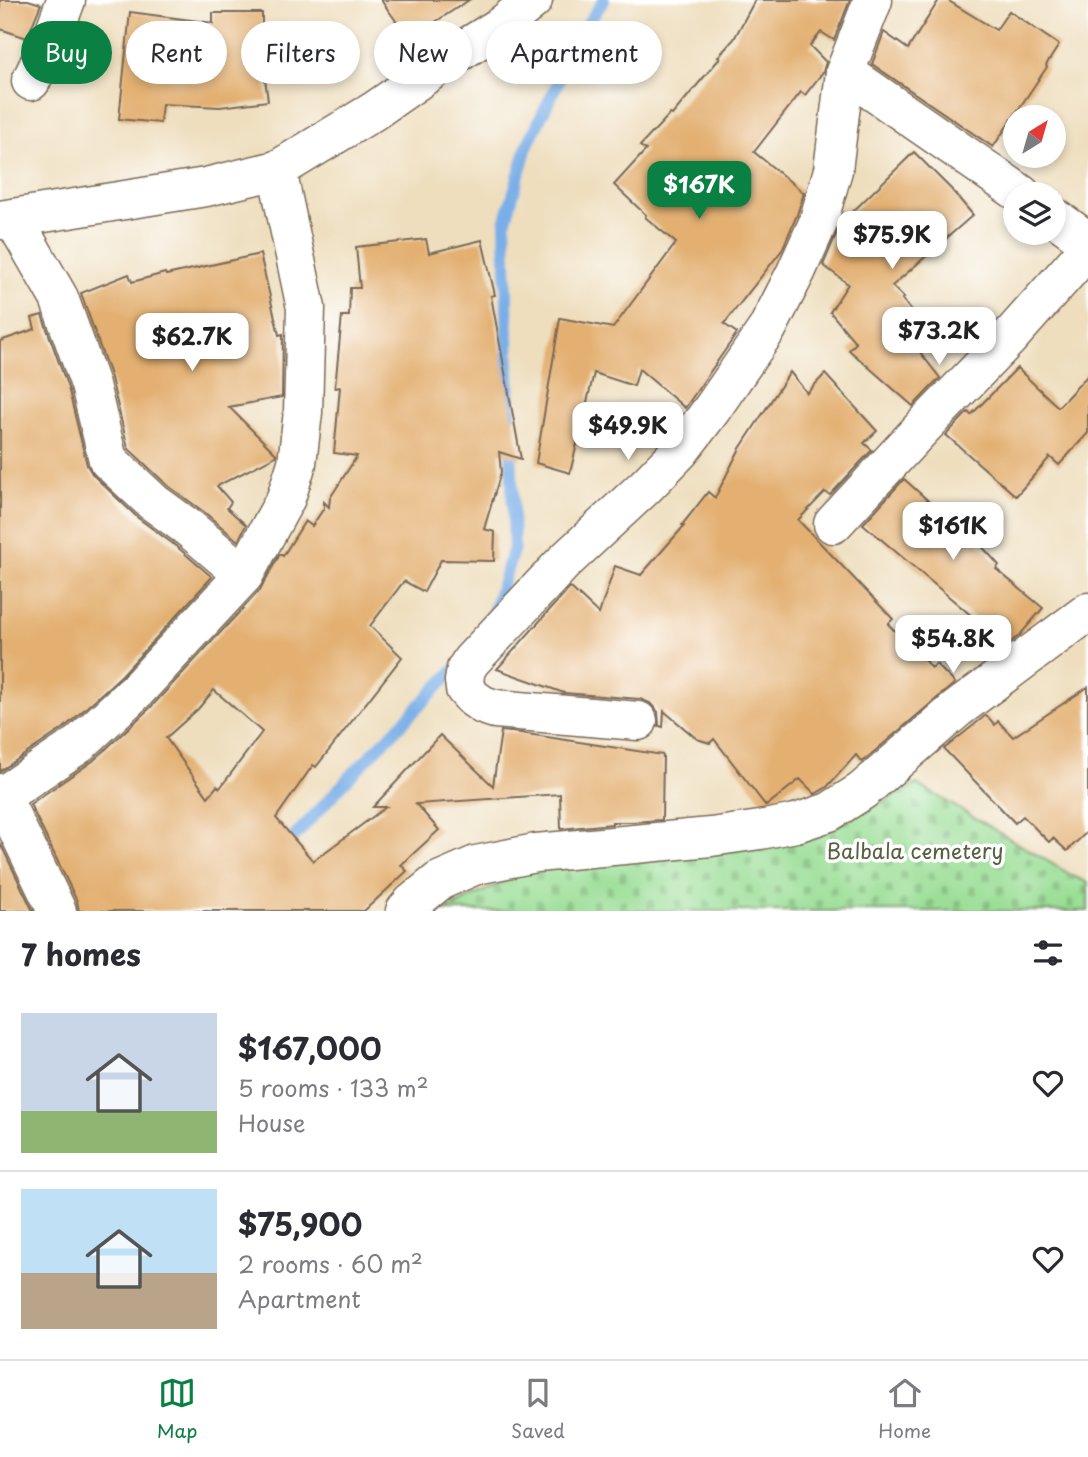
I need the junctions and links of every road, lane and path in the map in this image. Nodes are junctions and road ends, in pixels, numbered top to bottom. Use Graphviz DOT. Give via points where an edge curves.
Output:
graph roads {
  1 [pos="66,0"];
  2 [pos="533,0"];
  3 [pos="873,0"];
  4 [pos="58,21"];
  5 [pos="845,72"];
  6 [pos="277,170"];
  7 [pos="1004,182"];
  8 [pos="6,219"];
  9 [pos="1066,225"];
  10 [pos="1088,241"];
  11 [pos="1088,249"];
  12 [pos="833,524"];
  13 [pos="244,575"];
  14 [pos="1088,612"];
  15 [pos="638,721"];
  16 [pos="1,794"];
  17 [pos="57,911"];
  18 [pos="405,911"];
  1 -- 4 [label="street"];
  2 -- 6 [label="street" via="374,111"];
  3 -- 5 [label="street"];
  5 -- 7 [label="street"];
  5 -- 15 [label="street" via="833,170 818,223 767,329 680,451 564,562 466,669 465,689 495,709"];
  6 -- 8 [label="street" via="206,187"];
  6 -- 13 [label="street" via="306,308 303,412 298,463 286,498"];
  8 -- 13 [label="street" via="59,298 90,385 108,460"];
  9 -- 10 [label="street"];
  11 -- 12 [label="street"];
  13 -- 16 [label="street" via="137,690 78,745"];
  14 -- 18 [label="street" via="957,709 862,791 829,811 748,832 536,853 476,865 439,881"];
  16 -- 17 [label="street"];
}
